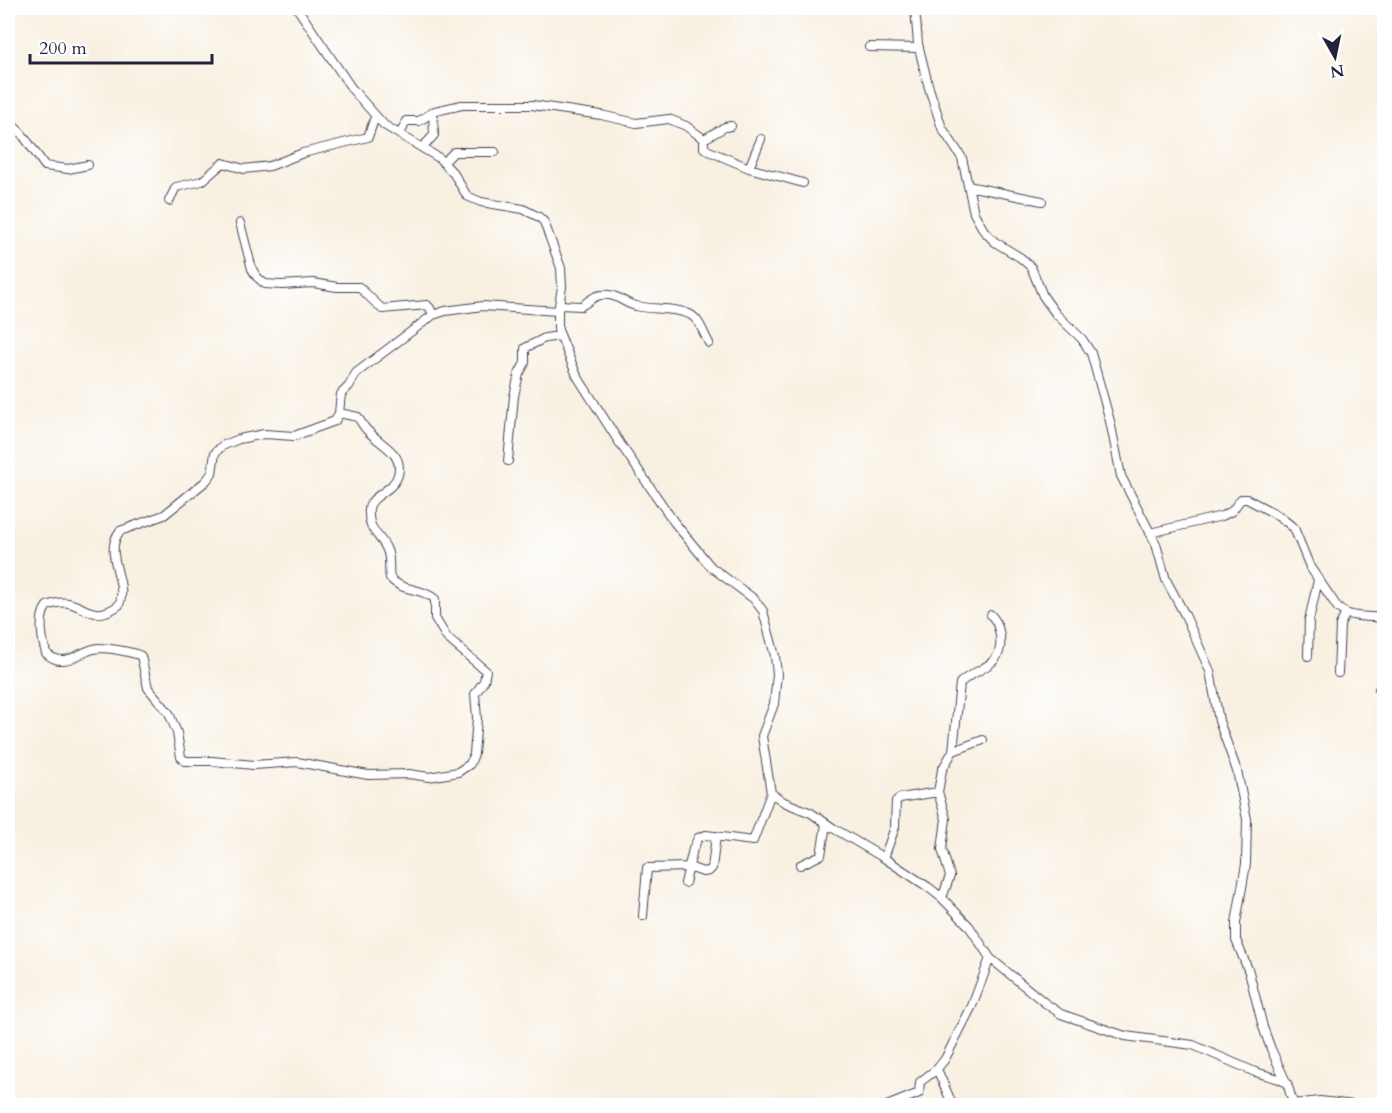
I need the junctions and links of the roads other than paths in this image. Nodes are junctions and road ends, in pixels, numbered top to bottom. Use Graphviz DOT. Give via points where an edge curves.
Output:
graph roads {
  1 [pos="297,8"];
  2 [pos="915,8"];
  3 [pos="869,47"];
  4 [pos="919,48"];
  5 [pos="433,112"];
  6 [pos="375,117"];
  7 [pos="8,122"];
  8 [pos="731,126"];
  9 [pos="400,135"];
  10 [pos="704,139"];
  11 [pos="761,139"];
  12 [pos="423,147"];
  13 [pos="495,152"];
  14 [pos="444,162"];
  15 [pos="88,165"];
  16 [pos="749,168"];
  17 [pos="803,183"];
  18 [pos="968,186"];
  19 [pos="169,201"];
  20 [pos="1042,201"];
  21 [pos="240,222"];
  22 [pos="559,308"];
  23 [pos="433,315"];
  24 [pos="560,336"];
  25 [pos="709,343"];
  26 [pos="339,413"];
  27 [pos="508,461"];
  28 [pos="1150,533"];
  29 [pos="1318,580"];
  30 [pos="1346,613"];
  31 [pos="991,615"];
  32 [pos="1384,618"];
  33 [pos="1308,656"];
  34 [pos="1338,673"];
  35 [pos="983,740"];
  36 [pos="953,751"];
  37 [pos="938,792"];
  38 [pos="771,793"];
  39 [pos="826,824"];
  40 [pos="716,836"];
  41 [pos="884,858"];
  42 [pos="800,865"];
  43 [pos="689,867"];
  44 [pos="685,884"];
  45 [pos="942,898"];
  46 [pos="643,916"];
  47 [pos="990,958"];
  48 [pos="938,1069"];
  49 [pos="1287,1083"];
  50 [pos="1294,1105"];
  51 [pos="887,1106"];
  52 [pos="953,1106"];
  53 [pos="1362,1106"];
  1 -- 6 [label="street"];
  2 -- 4 [label="street"];
  3 -- 4 [label="street"];
  4 -- 18 [label="street" via="939,120 963,158"];
  5 -- 9 [label="street" via="419,121 406,121"];
  5 -- 10 [label="street" via="462,105 552,107 636,123 669,119"];
  5 -- 12 [label="street" via="434,135"];
  6 -- 9 [label="street"];
  6 -- 19 [label="street" via="369,137 303,153 270,166 242,169 223,163 202,181 176,187"];
  7 -- 15 [label="street" via="45,166 68,169"];
  8 -- 10 [label="street"];
  9 -- 12 [label="street"];
  10 -- 16 [label="street" via="705,149"];
  11 -- 16 [label="street"];
  12 -- 14 [label="street"];
  13 -- 14 [label="street" via="454,152"];
  14 -- 22 [label="street" via="467,196 523,210 544,222 561,268"];
  16 -- 17 [label="street"];
  18 -- 20 [label="street"];
  18 -- 28 [label="street" via="974,213 984,231 1031,267 1043,296 1091,353 1121,476"];
  21 -- 23 [label="street" via="252,269 266,284 358,287 382,309 427,305"];
  22 -- 23 [label="street" via="483,306"];
  22 -- 24 [label="street"];
  22 -- 25 [label="street" via="581,306 592,297 608,295 635,306 691,315"];
  23 -- 26 [label="street" via="356,373 341,394"];
  24 -- 27 [label="street" via="525,348 525,363 514,396"];
  24 -- 38 [label="street" via="587,393 666,511 711,567 761,608 776,656 777,674 774,704 762,736"];
  26 -- 26 [label="street" via="358,417 397,458 399,469 394,483 373,500 369,510 372,529 388,554 390,578 403,588 435,598 435,618 447,638 486,671 475,694 477,718 472,760 458,772 429,777 354,774 297,762 254,765 185,761 169,713 148,688 141,656 98,648 72,659 54,659 46,653 44,610 66,601 90,614 112,610 119,605 121,591 114,553 117,535 164,515 206,481 212,473 215,453 222,446 264,434 303,434 335,421"];
  28 -- 29 [label="street" via="1221,516 1247,498 1291,525"];
  28 -- 49 [label="street" via="1166,580 1210,671 1219,721 1241,787 1247,846 1236,940 1267,1038"];
  29 -- 30 [label="street"];
  29 -- 33 [label="street" via="1309,620"];
  30 -- 32 [label="street"];
  30 -- 34 [label="street" via="1340,625"];
  31 -- 36 [label="street" via="997,620 1000,652 996,661 960,683"];
  35 -- 36 [label="street"];
  36 -- 37 [label="street" via="942,770"];
  37 -- 41 [label="street" via="896,801 895,827"];
  37 -- 45 [label="street" via="946,819 943,854 950,876"];
  38 -- 39 [label="street" via="806,809"];
  38 -- 40 [label="street" via="753,841"];
  39 -- 41 [label="street"];
  39 -- 42 [label="street" via="820,855"];
  40 -- 43 [label="street" via="698,838"];
  40 -- 43 [label="street" via="710,870"];
  41 -- 45 [label="street"];
  43 -- 44 [label="street"];
  43 -- 46 [label="street" via="647,868"];
  45 -- 47 [label="street" via="969,926"];
  47 -- 48 [label="street" via="967,1018"];
  47 -- 49 [label="street" via="1045,1003 1071,1018 1125,1036 1193,1045"];
  48 -- 51 [label="street" via="920,1082 919,1093"];
  48 -- 52 [label="street"];
  49 -- 50 [label="street"];
  50 -- 53 [label="street" via="1320,1101"];
}
